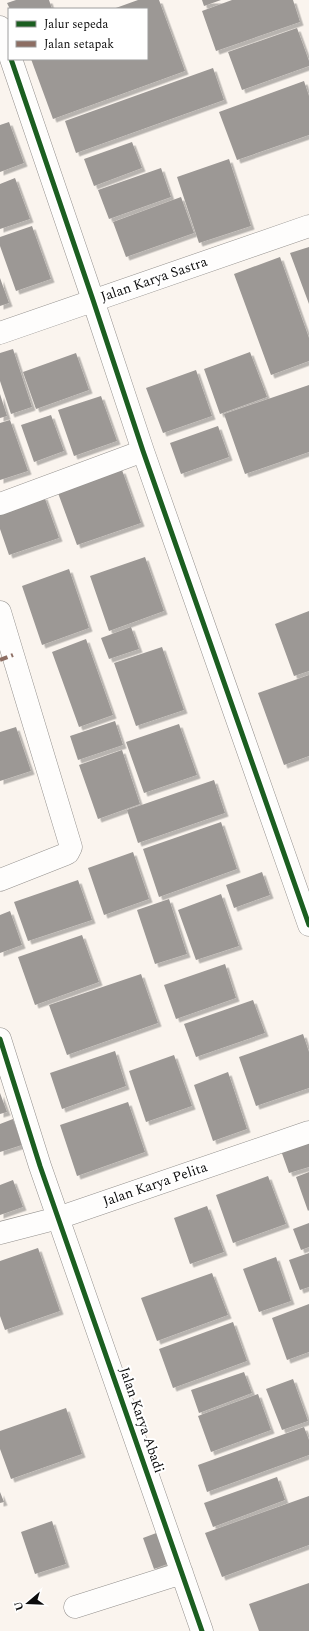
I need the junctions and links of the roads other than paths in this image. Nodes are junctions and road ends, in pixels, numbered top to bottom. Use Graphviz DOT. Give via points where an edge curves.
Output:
graph roads {
  1 [pos="0,27"];
  2 [pos="8,51"];
  3 [pos="11,60"];
  4 [pos="309,226"];
  5 [pos="93,300"];
  6 [pos="0,333"];
  7 [pos="143,451"];
  8 [pos="0,504"];
  9 [pos="0,612"];
  10 [pos="7,657"];
  11 [pos="0,880"];
  12 [pos="309,925"];
  13 [pos="0,1039"];
  14 [pos="309,1132"];
  15 [pos="58,1218"];
  16 [pos="0,1233"];
  17 [pos="182,1573"];
  18 [pos="75,1607"];
  19 [pos="202,1631"];
  1 -- 2 [label="street"];
  3 -- 5 [label="street"];
  4 -- 5 [label="street, Jalan Karya Sastra"];
  5 -- 6 [label="street, Jalan Karya Sastra"];
  5 -- 7 [label="street"];
  7 -- 8 [label="street"];
  7 -- 12 [label="street"];
  9 -- 10 [label="street"];
  10 -- 11 [label="street" via="71,848 66,854"];
  13 -- 15 [label="street, Jalan Karya Abadi"];
  14 -- 15 [label="street, Jalan Karya Pelita"];
  15 -- 16 [label="street, Jalan Karya Pelita"];
  15 -- 17 [label="street, Jalan Karya Abadi"];
  17 -- 18 [label="street"];
  17 -- 19 [label="street, Jalan Karya Abadi"];
}
